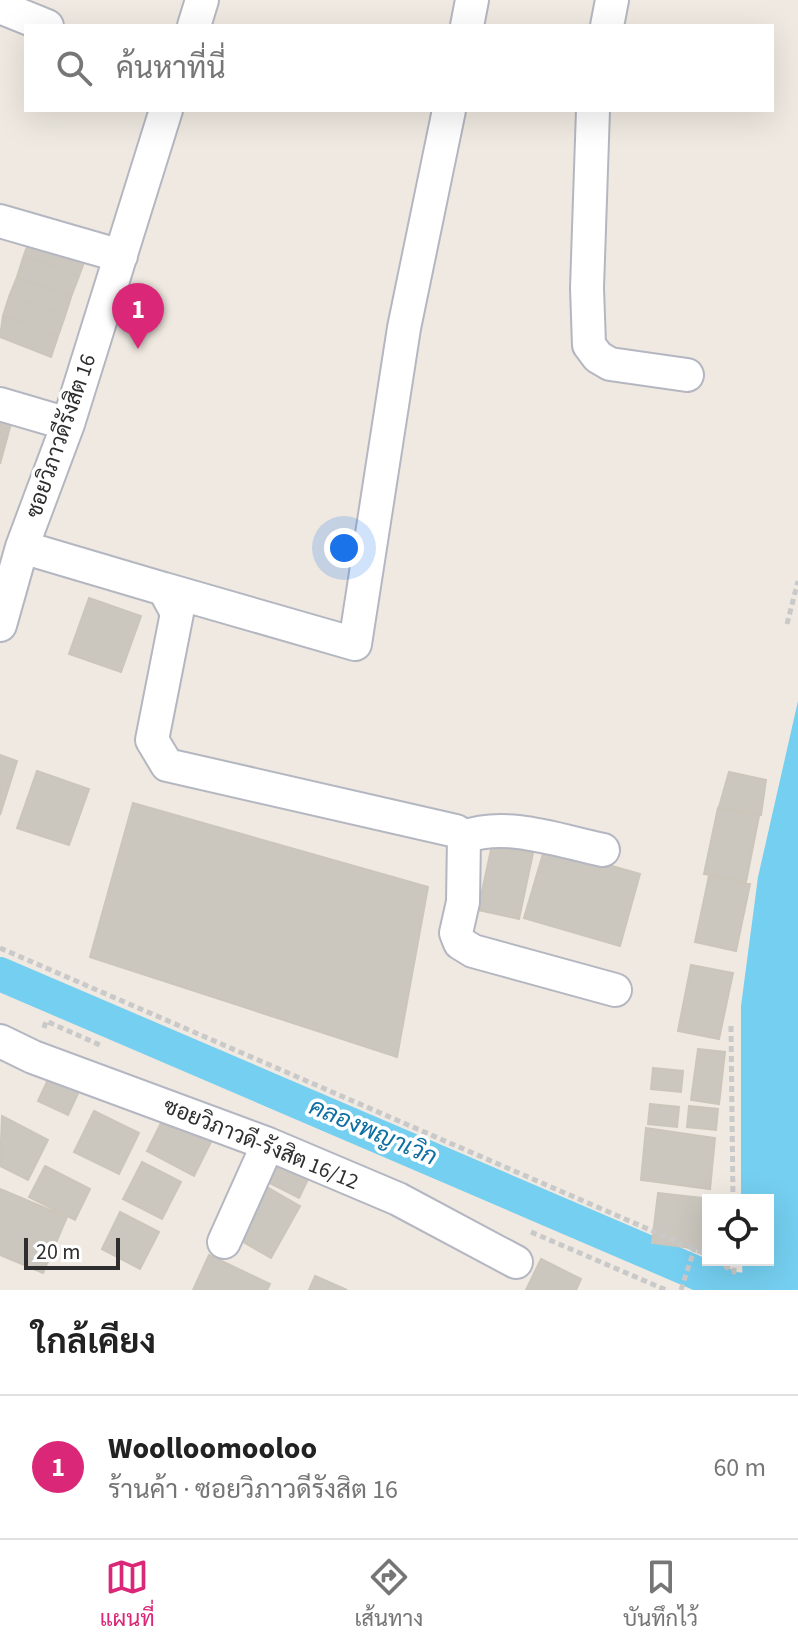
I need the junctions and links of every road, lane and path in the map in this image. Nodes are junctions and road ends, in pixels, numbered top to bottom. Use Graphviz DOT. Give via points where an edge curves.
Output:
graph roads {
  1 [pos="202,0"];
  2 [pos="472,0"];
  3 [pos="612,0"];
  4 [pos="0,7"];
  5 [pos="42,24"];
  6 [pos="195,24"];
  7 [pos="467,24"];
  8 [pos="607,24"];
  9 [pos="165,112"];
  10 [pos="449,112"];
  11 [pos="593,112"];
  12 [pos="0,221"];
  13 [pos="121,256"];
  14 [pos="687,375"];
  15 [pos="0,404"];
  16 [pos="68,424"];
  17 [pos="22,547"];
  18 [pos="798,581"];
  19 [pos="164,589"];
  20 [pos="787,624"];
  21 [pos="0,625"];
  22 [pos="464,837"];
  23 [pos="603,850"];
  24 [pos="0,948"];
  25 [pos="615,990"];
  26 [pos="731,1026"];
  27 [pos="0,1041"];
  28 [pos="268,1144"];
  29 [pos="733,1194"];
  30 [pos="224,1242"];
  31 [pos="695,1247"];
  32 [pos="702,1251"];
  33 [pos="516,1262"];
  34 [pos="681,1290"];
  1 -- 6 [label="street"];
  2 -- 7 [label="street"];
  3 -- 8 [label="street"];
  4 -- 5 [label="street"];
  9 -- 13 [label="street, ซอยวิภาวดีรังสิต 16"];
  10 -- 19 [label="street" via="404,328 355,644"];
  11 -- 14 [label="street" via="589,345 610,364"];
  12 -- 13 [label="street"];
  13 -- 16 [label="street, ซอยวิภาวดีรังสิต 16"];
  15 -- 16 [label="street"];
  16 -- 17 [label="street, ซอยวิภาวดีรังสิต 16"];
  17 -- 19 [label="street"];
  17 -- 21 [label="street, ซอยวิภาวดีรังสิต 16"];
  18 -- 20 [label="path"];
  19 -- 22 [label="street" via="177,613 152,740 167,765 445,826"];
  22 -- 23 [label="street" via="487,829 505,830"];
  22 -- 25 [label="street" via="463,902 456,933 460,943"];
  24 -- 31 [label="path"];
  26 -- 29 [label="path"];
  27 -- 28 [label="street, ซอยวิภาวดี-รังสิต 16/12"];
  28 -- 30 [label="street"];
  28 -- 33 [label="street, ซอยวิภาวดี-รังสิต 16/12" via="398,1199"];
  31 -- 32 [label="path"];
  31 -- 34 [label="path"];
}
